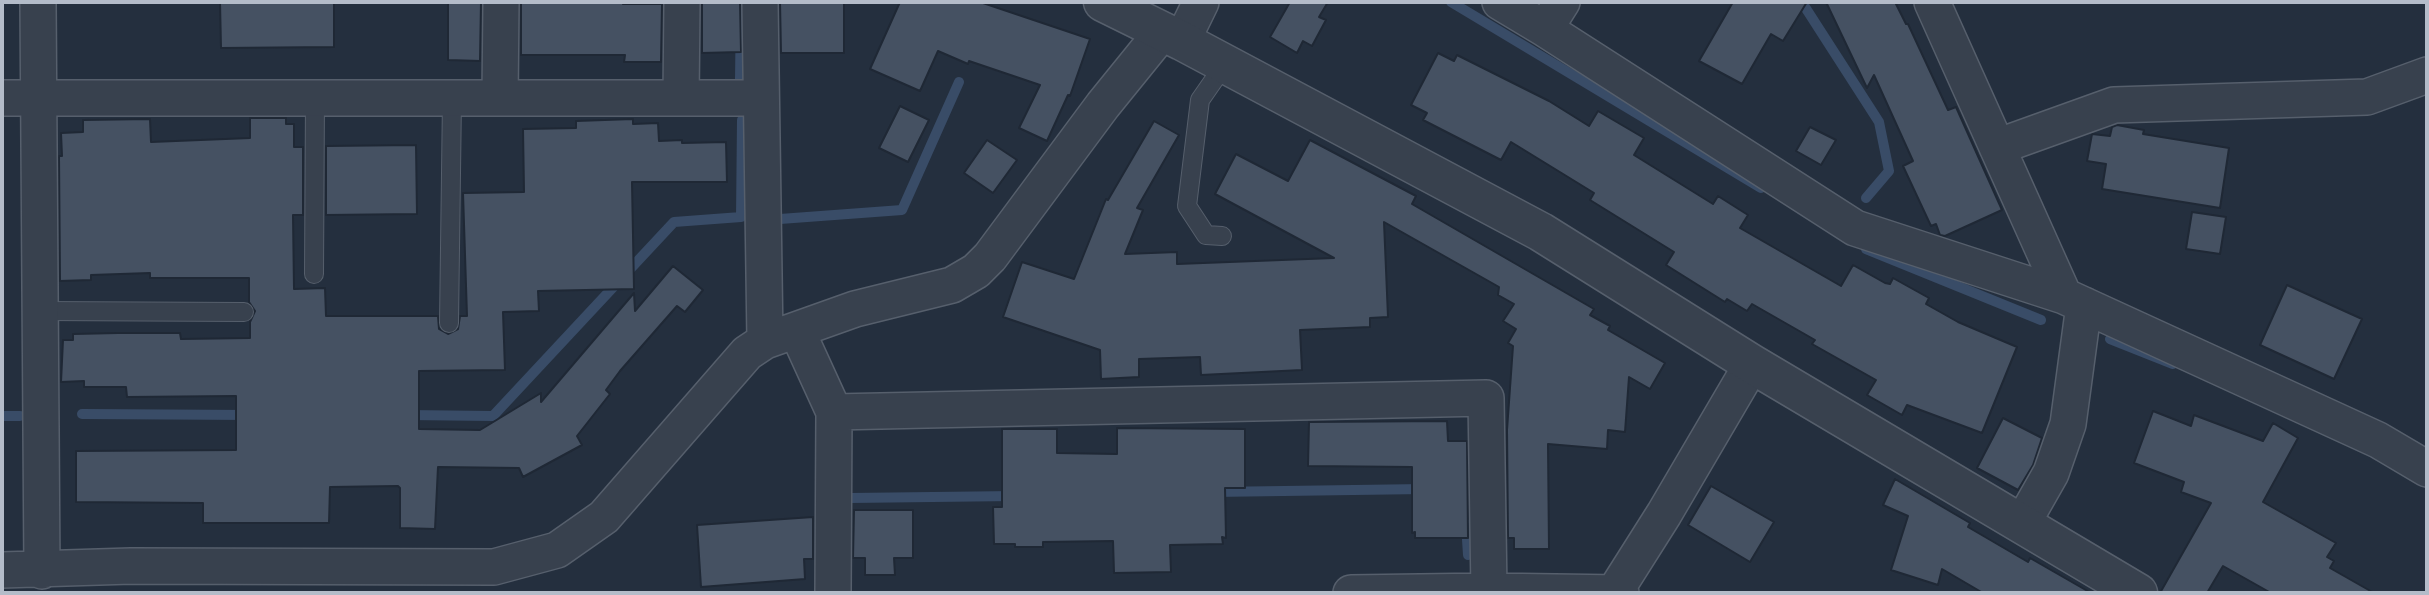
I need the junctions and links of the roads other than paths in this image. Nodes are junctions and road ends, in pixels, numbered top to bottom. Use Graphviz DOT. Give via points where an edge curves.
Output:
graph roads {
  1 [pos="38,2"];
  2 [pos="500,2"];
  3 [pos="682,2"];
  4 [pos="760,2"];
  5 [pos="1103,2"];
  6 [pos="1202,2"];
  7 [pos="1500,2"];
  8 [pos="1933,2"];
  9 [pos="1553,15"];
  10 [pos="1172,36"];
  11 [pos="1225,64"];
  12 [pos="2427,75"];
  13 [pos="39,97"];
  14 [pos="2,98"];
  15 [pos="315,98"];
  16 [pos="452,98"];
  17 [pos="500,98"];
  18 [pos="681,98"];
  19 [pos="761,98"];
  20 [pos="1997,147"];
  21 [pos="1222,236"];
  22 [pos="314,275"];
  23 [pos="2074,301"];
  24 [pos="40,310"];
  25 [pos="244,312"];
  26 [pos="449,323"];
  27 [pos="781,336"];
  28 [pos="1752,364"];
  29 [pos="834,412"];
  30 [pos="2427,469"];
  31 [pos="2022,524"];
  32 [pos="2,570"];
  33 [pos="42,570"];
  34 [pos="387,580"];
  35 [pos="1489,591"];
  36 [pos="833,593"];
  37 [pos="1351,593"];
  38 [pos="1614,593"];
  39 [pos="1621,593"];
  40 [pos="2138,593"];
  1 -- 13 [label="street"];
  2 -- 17 [label="street"];
  3 -- 18 [label="street"];
  4 -- 19 [label="street"];
  5 -- 10 [label="street"];
  6 -- 10 [label="street"];
  7 -- 9 [label="street"];
  8 -- 20 [label="street"];
  9 -- 23 [label="street" via="1856,228"];
  10 -- 11 [label="street"];
  10 -- 27 [label="street" via="1103,105 976,271 952,285 855,309"];
  11 -- 21 [label="lane" via="1200,100 1187,206 1206,235"];
  11 -- 28 [label="street" via="1541,232"];
  12 -- 20 [label="street" via="2367,97 2114,104"];
  13 -- 14 [label="street"];
  13 -- 15 [label="street"];
  13 -- 24 [label="street"];
  15 -- 16 [label="street"];
  15 -- 22 [label="lane"];
  16 -- 17 [label="street"];
  16 -- 26 [label="lane"];
  17 -- 18 [label="street"];
  18 -- 19 [label="street"];
  19 -- 27 [label="street"];
  20 -- 23 [label="street"];
  23 -- 30 [label="street" via="2378,440"];
  23 -- 31 [label="street" via="2067,424 2051,473"];
  24 -- 25 [label="lane"];
  24 -- 33 [label="street"];
  27 -- 29 [label="street"];
  27 -- 34 [label="street" via="747,353 604,517 557,550 494,567"];
  28 -- 31 [label="street"];
  28 -- 38 [label="street"];
  29 -- 35 [label="street" via="1486,398"];
  29 -- 36 [label="street"];
  31 -- 40 [label="street"];
  32 -- 33 [label="street"];
  33 -- 34 [label="street" via="131,566"];
  35 -- 37 [label="street"];
  35 -- 38 [label="street"];
  38 -- 39 [label="street"];
}
